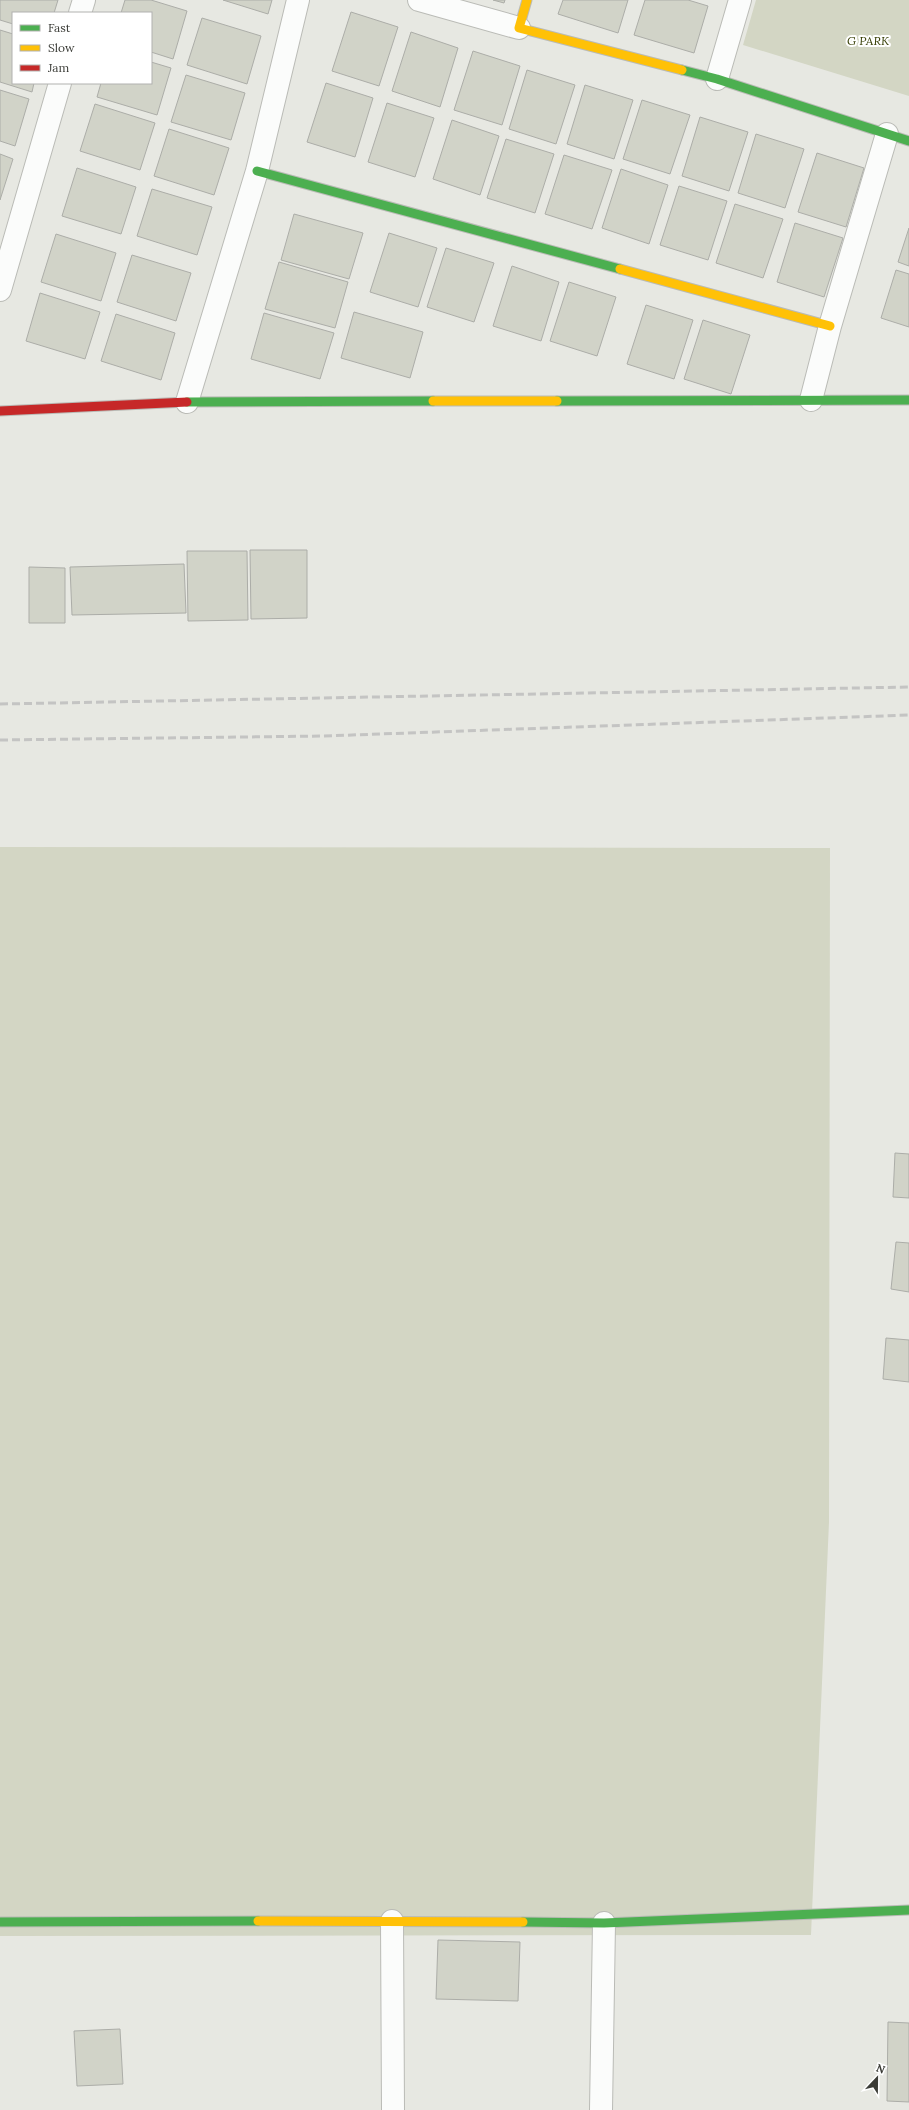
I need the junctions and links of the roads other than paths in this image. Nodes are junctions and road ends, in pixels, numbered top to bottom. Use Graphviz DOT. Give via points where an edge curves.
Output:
graph roads {
  1 [pos="84,0"];
  2 [pos="298,0"];
  3 [pos="419,0"];
  4 [pos="527,0"];
  5 [pos="740,0"];
  6 [pos="80,12"];
  7 [pos="519,28"];
  8 [pos="717,79"];
  9 [pos="60,84"];
  10 [pos="887,134"];
  11 [pos="909,141"];
  12 [pos="257,171"];
  13 [pos="0,290"];
  14 [pos="830,326"];
  15 [pos="811,400"];
  16 [pos="909,400"];
  17 [pos="187,402"];
  18 [pos="0,411"];
  19 [pos="909,1910"];
  20 [pos="392,1921"];
  21 [pos="0,1922"];
  22 [pos="604,1923"];
  23 [pos="393,2110"];
  24 [pos="601,2110"];
  1 -- 6 [label="street"];
  2 -- 12 [label="street"];
  3 -- 7 [label="street"];
  4 -- 7 [label="street"];
  5 -- 8 [label="street"];
  7 -- 8 [label="street"];
  8 -- 10 [label="street"];
  9 -- 13 [label="street"];
  10 -- 11 [label="street"];
  10 -- 14 [label="street"];
  12 -- 14 [label="street"];
  12 -- 17 [label="street"];
  14 -- 15 [label="street"];
  15 -- 16 [label="street"];
  15 -- 17 [label="street"];
  17 -- 18 [label="street"];
  19 -- 22 [label="street"];
  20 -- 21 [label="street"];
  20 -- 22 [label="street"];
  20 -- 23 [label="street"];
  22 -- 24 [label="street"];
}
